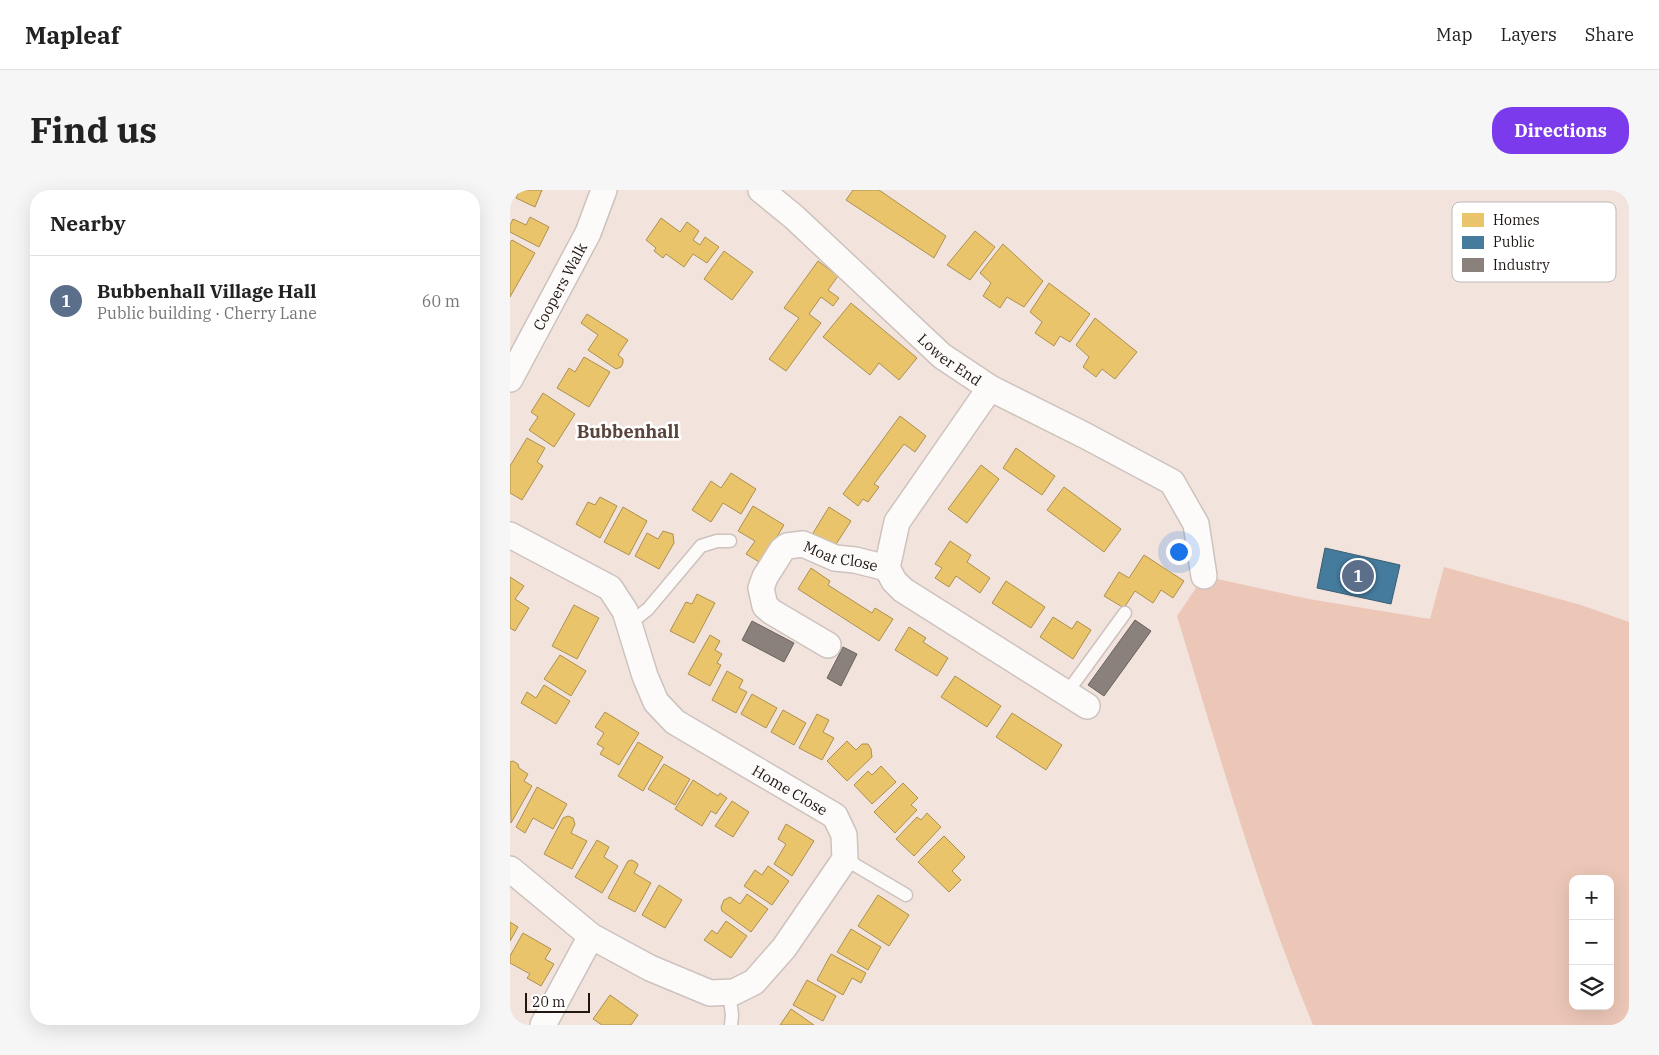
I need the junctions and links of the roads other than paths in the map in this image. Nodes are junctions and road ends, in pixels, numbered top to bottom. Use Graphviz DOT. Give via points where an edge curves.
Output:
graph roads {
  1 [pos="604,190"];
  2 [pos="760,190"];
  3 [pos="510,379"];
  4 [pos="990,388"];
  5 [pos="510,535"];
  6 [pos="730,541"];
  7 [pos="887,568"];
  8 [pos="1204,576"];
  9 [pos="1125,613"];
  10 [pos="629,624"];
  11 [pos="828,645"];
  12 [pos="1066,694"];
  13 [pos="1087,706"];
  14 [pos="845,859"];
  15 [pos="510,869"];
  16 [pos="906,895"];
  17 [pos="591,936"];
  18 [pos="729,992"];
  19 [pos="543,1025"];
  20 [pos="731,1025"];
  1 -- 3 [label="street, Coopers Walk" via="588,233"];
  2 -- 4 [label="street, Lower End" via="794,217 942,356"];
  4 -- 7 [label="street, Moat Close" via="897,522"];
  4 -- 8 [label="street, Lower End" via="1172,482 1196,524"];
  5 -- 10 [label="street, Home Close" via="610,588 625,611"];
  6 -- 10 [label="lane" via="701,546 648,609"];
  7 -- 11 [label="street, Moat Close" via="835,558 803,544 782,550 761,588 765,606"];
  7 -- 12 [label="street, Moat Close" via="903,590"];
  9 -- 12 [label="lane"];
  10 -- 14 [label="street, Home Close" via="656,702 675,722 835,816 844,835"];
  12 -- 13 [label="street, Moat Close"];
  14 -- 16 [label="lane"];
  14 -- 18 [label="street" via="784,948 754,982"];
  15 -- 17 [label="street"];
  17 -- 18 [label="street" via="650,968 710,992"];
  17 -- 19 [label="street"];
  18 -- 20 [label="lane"];
}
